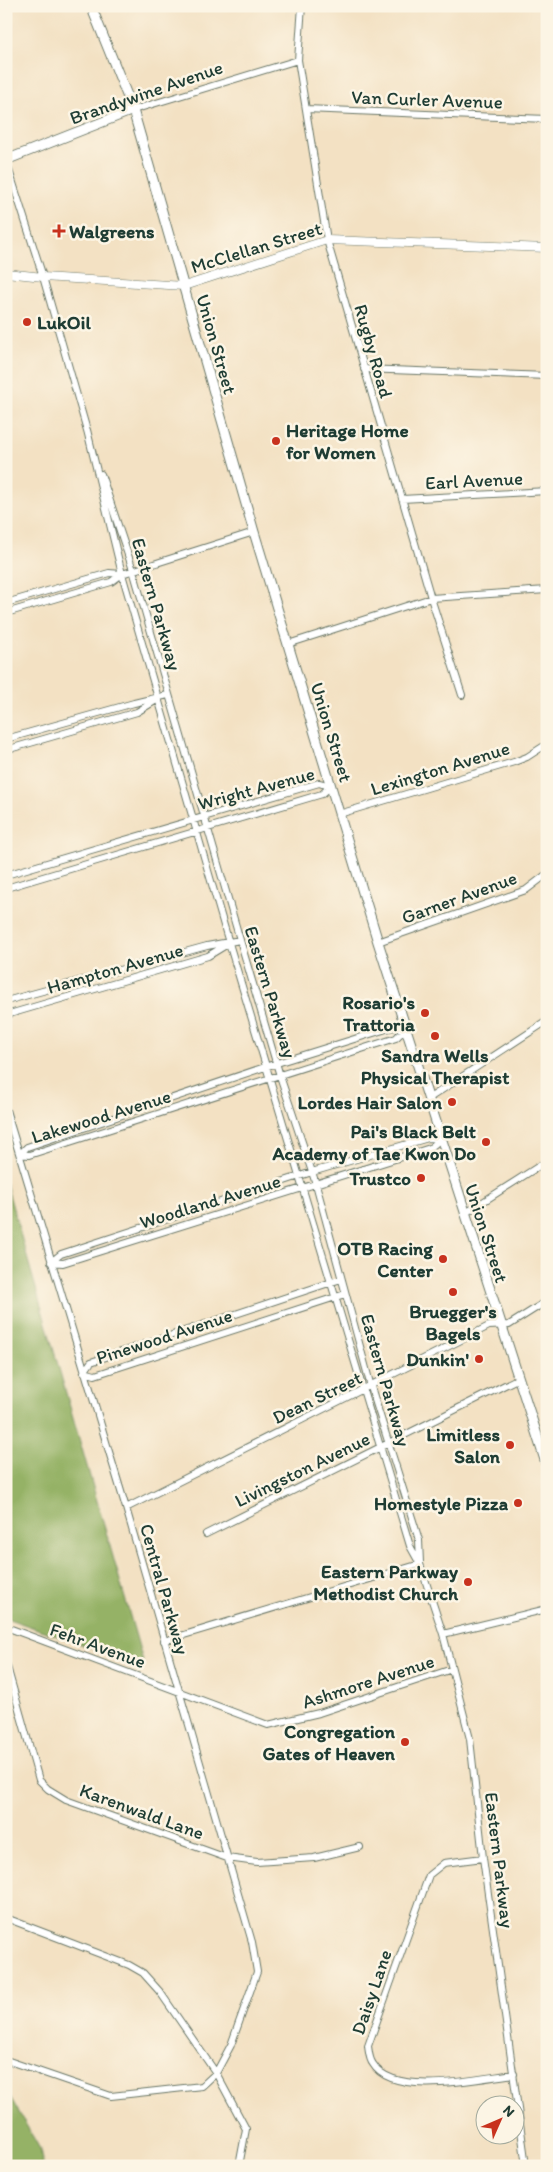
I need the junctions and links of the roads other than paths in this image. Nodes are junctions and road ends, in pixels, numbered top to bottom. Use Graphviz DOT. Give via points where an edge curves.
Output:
graph roads {
  1 [pos="91,6"];
  2 [pos="302,6"];
  3 [pos="298,60"];
  4 [pos="306,109"];
  5 [pos="133,110"];
  6 [pos="547,118"];
  7 [pos="6,160"];
  8 [pos="327,240"];
  9 [pos="547,248"];
  10 [pos="6,273"];
  11 [pos="43,277"];
  12 [pos="184,286"];
  13 [pos="364,370"];
  14 [pos="547,376"];
  15 [pos="86,430"];
  16 [pos="547,491"];
  17 [pos="402,498"];
  18 [pos="254,532"];
  19 [pos="133,570"];
  20 [pos="122,574"];
  21 [pos="547,590"];
  22 [pos="431,598"];
  23 [pos="6,603"];
  24 [pos="6,613"];
  25 [pos="288,644"];
  26 [pos="168,695"];
  27 [pos="462,695"];
  28 [pos="158,699"];
  29 [pos="6,739"];
  30 [pos="547,744"];
  31 [pos="6,750"];
  32 [pos="331,786"];
  33 [pos="339,814"];
  34 [pos="205,817"];
  35 [pos="194,820"];
  36 [pos="207,829"];
  37 [pos="197,831"];
  38 [pos="547,874"];
  39 [pos="6,875"];
  40 [pos="6,888"];
  41 [pos="240,940"];
  42 [pos="378,942"];
  43 [pos="229,943"];
  44 [pos="6,1002"];
  45 [pos="6,1015"];
  46 [pos="547,1022"];
  47 [pos="405,1029"];
  48 [pos="341,1044"];
  49 [pos="344,1055"];
  50 [pos="277,1063"];
  51 [pos="267,1067"];
  52 [pos="280,1076"];
  53 [pos="270,1079"];
  54 [pos="428,1099"];
  55 [pos="6,1110"];
  56 [pos="440,1139"];
  57 [pos="20,1154"];
  58 [pos="547,1161"];
  59 [pos="312,1172"];
  60 [pos="299,1177"];
  61 [pos="316,1184"];
  62 [pos="303,1188"];
  63 [pos="464,1214"];
  64 [pos="51,1262"];
  65 [pos="341,1279"];
  66 [pos="331,1284"];
  67 [pos="345,1294"];
  68 [pos="335,1297"];
  69 [pos="547,1301"];
  70 [pos="500,1324"];
  71 [pos="84,1372"];
  72 [pos="519,1378"];
  73 [pos="371,1386"];
  74 [pos="364,1390"];
  75 [pos="389,1443"];
  76 [pos="380,1448"];
  77 [pos="545,1451"];
  78 [pos="547,1466"];
  79 [pos="126,1508"];
  80 [pos="206,1534"];
  81 [pos="420,1564"];
  82 [pos="547,1609"];
  83 [pos="6,1627"];
  84 [pos="443,1634"];
  85 [pos="164,1641"];
  86 [pos="6,1663"];
  87 [pos="452,1669"];
  88 [pos="179,1691"];
  89 [pos="360,1846"];
  90 [pos="227,1858"];
  91 [pos="483,1858"];
  92 [pos="6,1918"];
  93 [pos="6,2060"];
  94 [pos="216,2074"];
  95 [pos="514,2074"];
  96 [pos="239,2166"];
  97 [pos="526,2166"];
  1 -- 5 [label="main road, Union Street"];
  2 -- 3 [label="street, Rugby Road"];
  3 -- 4 [label="street, Rugby Road"];
  3 -- 5 [label="street, Brandywine Avenue"];
  4 -- 6 [label="street, Van Curler Avenue"];
  4 -- 8 [label="street, Rugby Road"];
  5 -- 7 [label="main road, Brandywine Avenue"];
  5 -- 12 [label="main road, Union Street"];
  7 -- 11 [label="street, Eastern Parkway"];
  8 -- 9 [label="street, McClellan Street"];
  8 -- 12 [label="street, McClellan Street"];
  8 -- 13 [label="street, Rugby Road"];
  10 -- 11 [label="street, McClellan Street"];
  11 -- 12 [label="street, McClellan Street"];
  11 -- 15 [label="street, Eastern Parkway"];
  12 -- 18 [label="main road, Union Street"];
  13 -- 14 [label="street"];
  13 -- 17 [label="street, Rugby Road"];
  15 -- 19 [label="street, Eastern Parkway"];
  15 -- 20 [label="street, Eastern Parkway"];
  16 -- 17 [label="street, Earl Avenue"];
  17 -- 22 [label="street, Rugby Road"];
  18 -- 19 [label="street"];
  18 -- 25 [label="main road, Union Street"];
  19 -- 20 [label="street"];
  19 -- 26 [label="street, Eastern Parkway"];
  20 -- 23 [label="street" via="109,573"];
  20 -- 24 [label="street" via="111,582"];
  20 -- 28 [label="street, Eastern Parkway"];
  21 -- 22 [label="street"];
  22 -- 25 [label="street"];
  22 -- 27 [label="street, Rugby Road"];
  25 -- 32 [label="main road, Union Street"];
  26 -- 28 [label="street"];
  26 -- 34 [label="street, Eastern Parkway"];
  28 -- 29 [label="street" via="134,702"];
  28 -- 31 [label="street" via="137,712"];
  28 -- 35 [label="street, Eastern Parkway"];
  30 -- 33 [label="street, Lexington Avenue" via="514,762"];
  32 -- 33 [label="main road, Union Street"];
  32 -- 34 [label="street, Wright Avenue" via="319,783"];
  32 -- 36 [label="street, Wright Avenue" via="322,794"];
  33 -- 42 [label="main road, Union Street"];
  34 -- 35 [label="street, Wright Avenue"];
  34 -- 36 [label="street, Eastern Parkway"];
  35 -- 37 [label="street, Eastern Parkway"];
  35 -- 39 [label="street, Wright Avenue"];
  36 -- 37 [label="street, Wright Avenue"];
  36 -- 41 [label="street, Eastern Parkway"];
  37 -- 40 [label="street, Wright Avenue"];
  37 -- 43 [label="street, Eastern Parkway"];
  38 -- 42 [label="street, Garner Avenue" via="526,890"];
  41 -- 43 [label="street, Hampton Avenue"];
  41 -- 50 [label="street, Eastern Parkway"];
  42 -- 47 [label="main road, Union Street"];
  43 -- 44 [label="street, Hampton Avenue" via="207,946"];
  43 -- 45 [label="street, Hampton Avenue" via="208,956"];
  43 -- 51 [label="street, Eastern Parkway"];
  46 -- 54 [label="street"];
  47 -- 48 [label="street, Lakewood Avenue" via="393,1027"];
  47 -- 49 [label="street, Lakewood Avenue" via="396,1038"];
  47 -- 54 [label="main road, Union Street"];
  48 -- 49 [label="street"];
  48 -- 50 [label="street, Lakewood Avenue"];
  49 -- 52 [label="street, Lakewood Avenue"];
  50 -- 51 [label="street, Lakewood Avenue"];
  50 -- 52 [label="street, Eastern Parkway"];
  51 -- 53 [label="street, Eastern Parkway"];
  51 -- 57 [label="street, Lakewood Avenue" via="27,1147"];
  52 -- 53 [label="street, Lakewood Avenue"];
  52 -- 59 [label="street, Eastern Parkway"];
  53 -- 57 [label="street, Lakewood Avenue" via="29,1155"];
  53 -- 60 [label="street, Eastern Parkway"];
  54 -- 56 [label="main road, Union Street"];
  55 -- 57 [label="street, Central Parkway"];
  56 -- 59 [label="street, Woodland Avenue" via="428,1138"];
  56 -- 61 [label="street, Woodland Avenue" via="430,1148"];
  56 -- 63 [label="main road, Union Street"];
  57 -- 64 [label="street, Central Parkway"];
  58 -- 63 [label="street"];
  59 -- 60 [label="street, Woodland Avenue"];
  59 -- 61 [label="street, Eastern Parkway"];
  60 -- 62 [label="street, Eastern Parkway"];
  60 -- 64 [label="street, Woodland Avenue" via="61,1254"];
  61 -- 62 [label="street, Woodland Avenue"];
  61 -- 65 [label="street, Eastern Parkway"];
  62 -- 64 [label="street, Woodland Avenue" via="63,1263"];
  62 -- 66 [label="street, Eastern Parkway"];
  63 -- 70 [label="main road, Union Street"];
  64 -- 71 [label="street, Central Parkway"];
  65 -- 66 [label="street, Pinewood Avenue"];
  65 -- 67 [label="street, Eastern Parkway"];
  66 -- 68 [label="street, Eastern Parkway"];
  66 -- 71 [label="street, Pinewood Avenue" via="91,1362"];
  67 -- 68 [label="street, Pinewood Avenue"];
  67 -- 73 [label="street, Eastern Parkway"];
  68 -- 71 [label="street, Pinewood Avenue" via="95,1375"];
  68 -- 74 [label="street, Eastern Parkway"];
  69 -- 70 [label="street, Dean Street" via="510,1325"];
  70 -- 72 [label="main road, Union Street"];
  70 -- 73 [label="street, Dean Street" via="489,1326"];
  71 -- 79 [label="street, Central Parkway"];
  72 -- 75 [label="street, Livingston Avenue"];
  72 -- 77 [label="main road, Union Street"];
  73 -- 74 [label="street, Dean Street"];
  73 -- 75 [label="street, Eastern Parkway"];
  74 -- 76 [label="street, Eastern Parkway"];
  74 -- 79 [label="street, Dean Street"];
  75 -- 76 [label="street, Livingston Avenue"];
  75 -- 81 [label="street, Eastern Parkway" via="419,1540"];
  76 -- 80 [label="street, Livingston Avenue"];
  76 -- 81 [label="street, Eastern Parkway" via="410,1546"];
  77 -- 78 [label="main road, Union Street"];
  79 -- 85 [label="street, Central Parkway"];
  81 -- 84 [label="street, Eastern Parkway"];
  81 -- 85 [label="street"];
  82 -- 84 [label="street"];
  83 -- 88 [label="street, Fehr Avenue"];
  84 -- 87 [label="street, Eastern Parkway"];
  85 -- 88 [label="street, Central Parkway"];
  86 -- 90 [label="street, Karenwald Lane" via="36,1771 48,1789 66,1800"];
  87 -- 88 [label="street, Ashmore Avenue" via="319,1713 268,1725"];
  87 -- 91 [label="street, Eastern Parkway" via="470,1739"];
  88 -- 90 [label="street, Central Parkway"];
  89 -- 90 [label="street, Karenwald Lane" via="314,1858 257,1862"];
  90 -- 94 [label="street, Central Parkway" via="252,1942 257,1972"];
  91 -- 95 [label="street, Eastern Parkway"];
  91 -- 95 [label="street, Daisy Lane" via="444,1863 429,1875 368,2046 369,2057 378,2071 404,2082 436,2083"];
  92 -- 94 [label="street" via="143,1973 160,1992"];
  93 -- 94 [label="street" via="111,2096 202,2086"];
  94 -- 96 [label="street" via="246,2129"];
  95 -- 97 [label="street, Eastern Parkway"];
}
